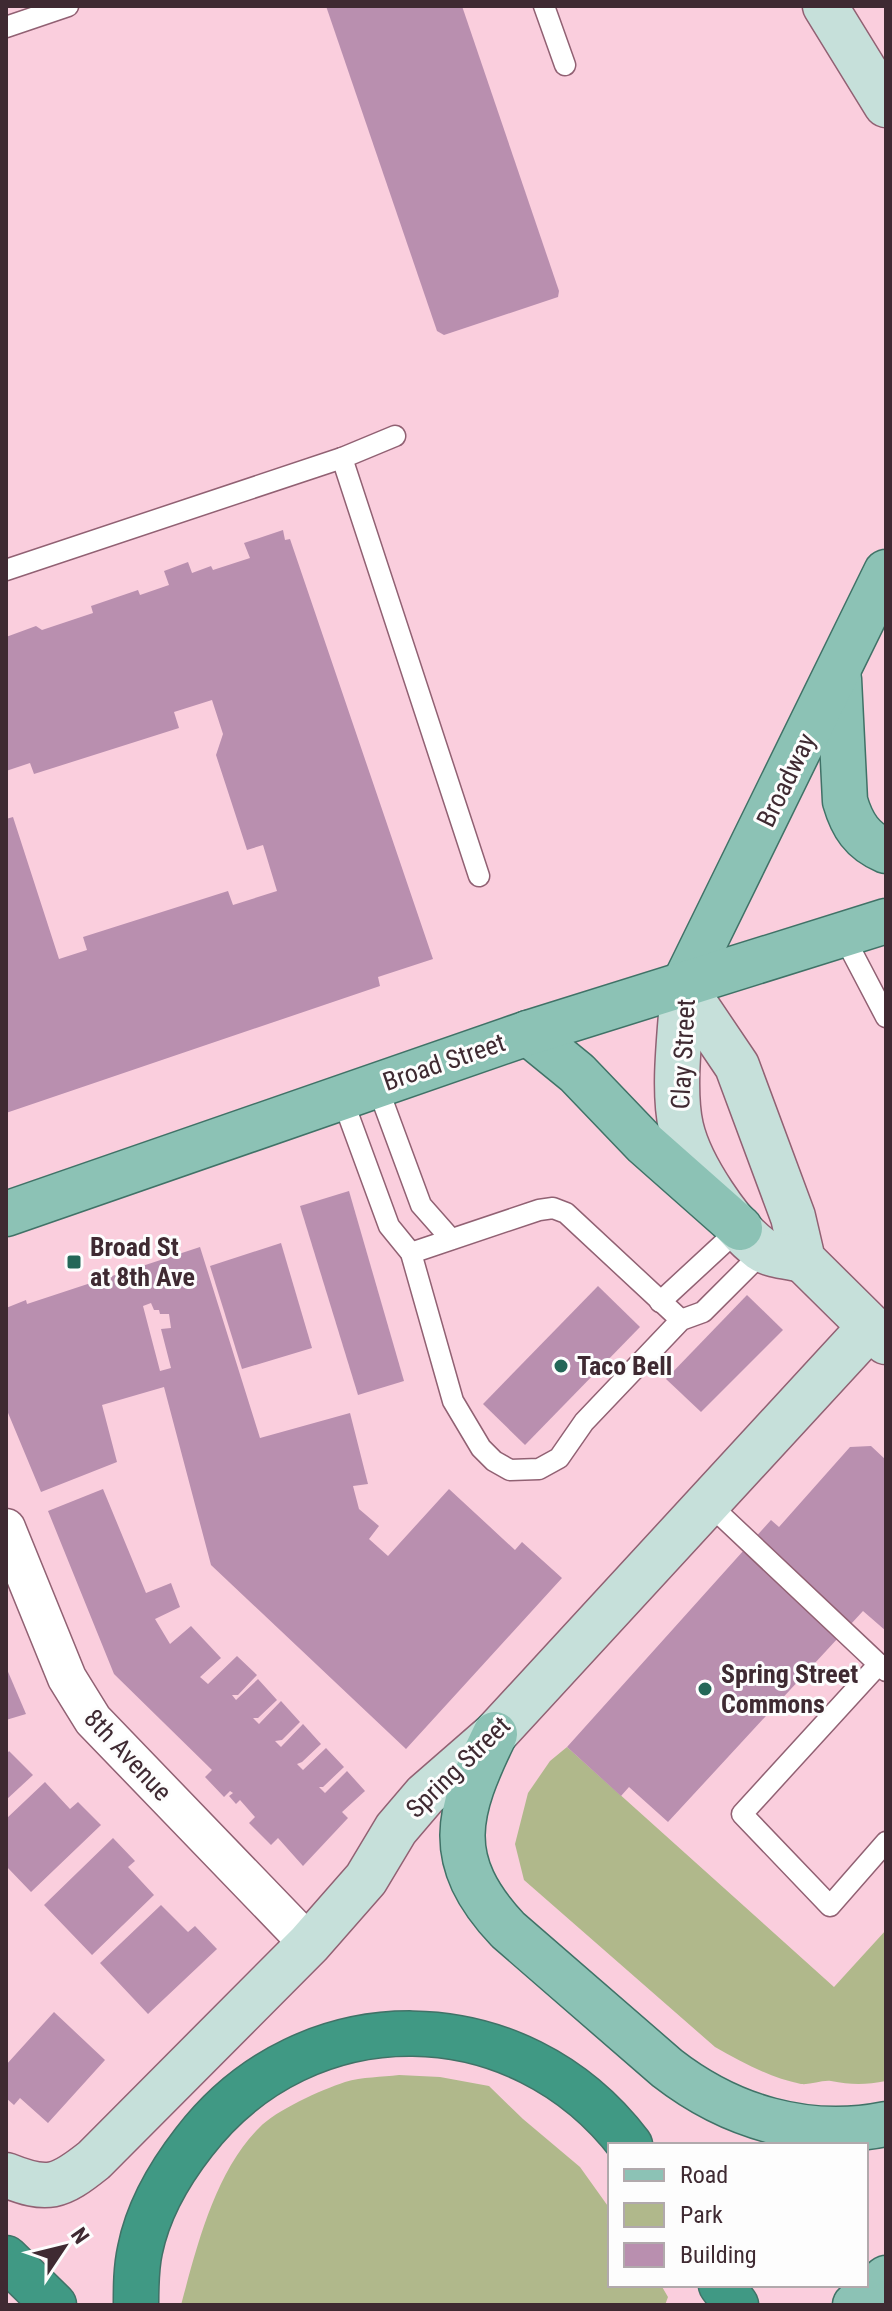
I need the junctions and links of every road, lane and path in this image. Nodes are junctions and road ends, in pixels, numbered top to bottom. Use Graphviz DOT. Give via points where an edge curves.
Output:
graph roads {
  1 [pos="68,6"];
  2 [pos="544,6"];
  3 [pos="825,6"];
  4 [pos="6,27"];
  5 [pos="565,65"];
  6 [pos="886,105"];
  7 [pos="395,436"];
  8 [pos="342,458"];
  9 [pos="6,570"];
  10 [pos="886,572"];
  11 [pos="839,673"];
  12 [pos="886,851"];
  13 [pos="479,876"];
  14 [pos="886,921"];
  15 [pos="843,935"];
  16 [pos="683,986"];
  17 [pos="886,1017"];
  18 [pos="528,1033"];
  19 [pos="360,1092"];
  20 [pos="6,1214"];
  21 [pos="451,1239"];
  22 [pos="769,1246"];
  23 [pos="411,1253"];
  24 [pos="660,1302"];
  25 [pos="681,1320"];
  26 [pos="881,1329"];
  27 [pos="708,1503"];
  28 [pos="6,1528"];
  29 [pos="882,1667"];
  30 [pos="495,1734"];
  31 [pos="886,1842"];
  32 [pos="309,1944"];
  33 [pos="886,2124"];
  34 [pos="628,2143"];
  35 [pos="22,2180"];
  36 [pos="6,2258"];
  37 [pos="886,2278"];
  38 [pos="722,2287"];
  39 [pos="54,2305"];
  40 [pos="136,2305"];
  41 [pos="736,2305"];
  42 [pos="855,2305"];
  1 -- 4 [label="lane"];
  2 -- 5 [label="lane"];
  3 -- 6 [label="main road"];
  7 -- 8 [label="lane"];
  8 -- 9 [label="lane"];
  8 -- 13 [label="lane"];
  10 -- 11 [label="main road, Broadway"];
  11 -- 12 [label="main road" via="845,801 858,832"];
  11 -- 16 [label="main road, Broadway"];
  14 -- 15 [label="main road, Broad Street"];
  15 -- 16 [label="main road, Broad Street"];
  15 -- 17 [label="lane"];
  16 -- 18 [label="main road, Broad Street"];
  16 -- 22 [label="main road, Clay Street" via="681,1127 701,1172"];
  16 -- 22 [label="main road, Clay Street" via="737,1066 793,1217"];
  18 -- 19 [label="main road, Broad Street"];
  18 -- 22 [label="main road" via="577,1073 645,1144"];
  19 -- 20 [label="main road, Broad Street"];
  19 -- 21 [label="lane" via="421,1205"];
  19 -- 23 [label="lane" via="389,1226"];
  21 -- 23 [label="lane"];
  21 -- 24 [label="lane" via="553,1208 566,1213"];
  22 -- 24 [label="lane"];
  22 -- 25 [label="lane" via="703,1312"];
  22 -- 26 [label="main road, Clay Street"];
  23 -- 25 [label="lane" via="453,1401 481,1448 510,1470 539,1469 559,1458 584,1422"];
  24 -- 25 [label="lane"];
  26 -- 27 [label="main road, Spring Street"];
  27 -- 29 [label="lane"];
  27 -- 30 [label="main road, Spring Street"];
  28 -- 32 [label="street, 8th Avenue" via="79,1701"];
  29 -- 31 [label="lane" via="742,1814 830,1906"];
  30 -- 32 [label="main road, Spring Street" via="425,1795 396,1829 366,1879"];
  30 -- 33 [label="main road" via="466,1799 462,1841 475,1888 508,1930 667,2068 719,2103 810,2129"];
  32 -- 35 [label="main road, Spring Street" via="94,2160 54,2186"];
  34 -- 40 [label="highway" via="573,2086 498,2047 418,2032 358,2039 279,2070 240,2095 202,2131 156,2201 140,2251"];
  36 -- 39 [label="highway"];
  37 -- 42 [label="main road"];
  38 -- 41 [label="highway"];
}
